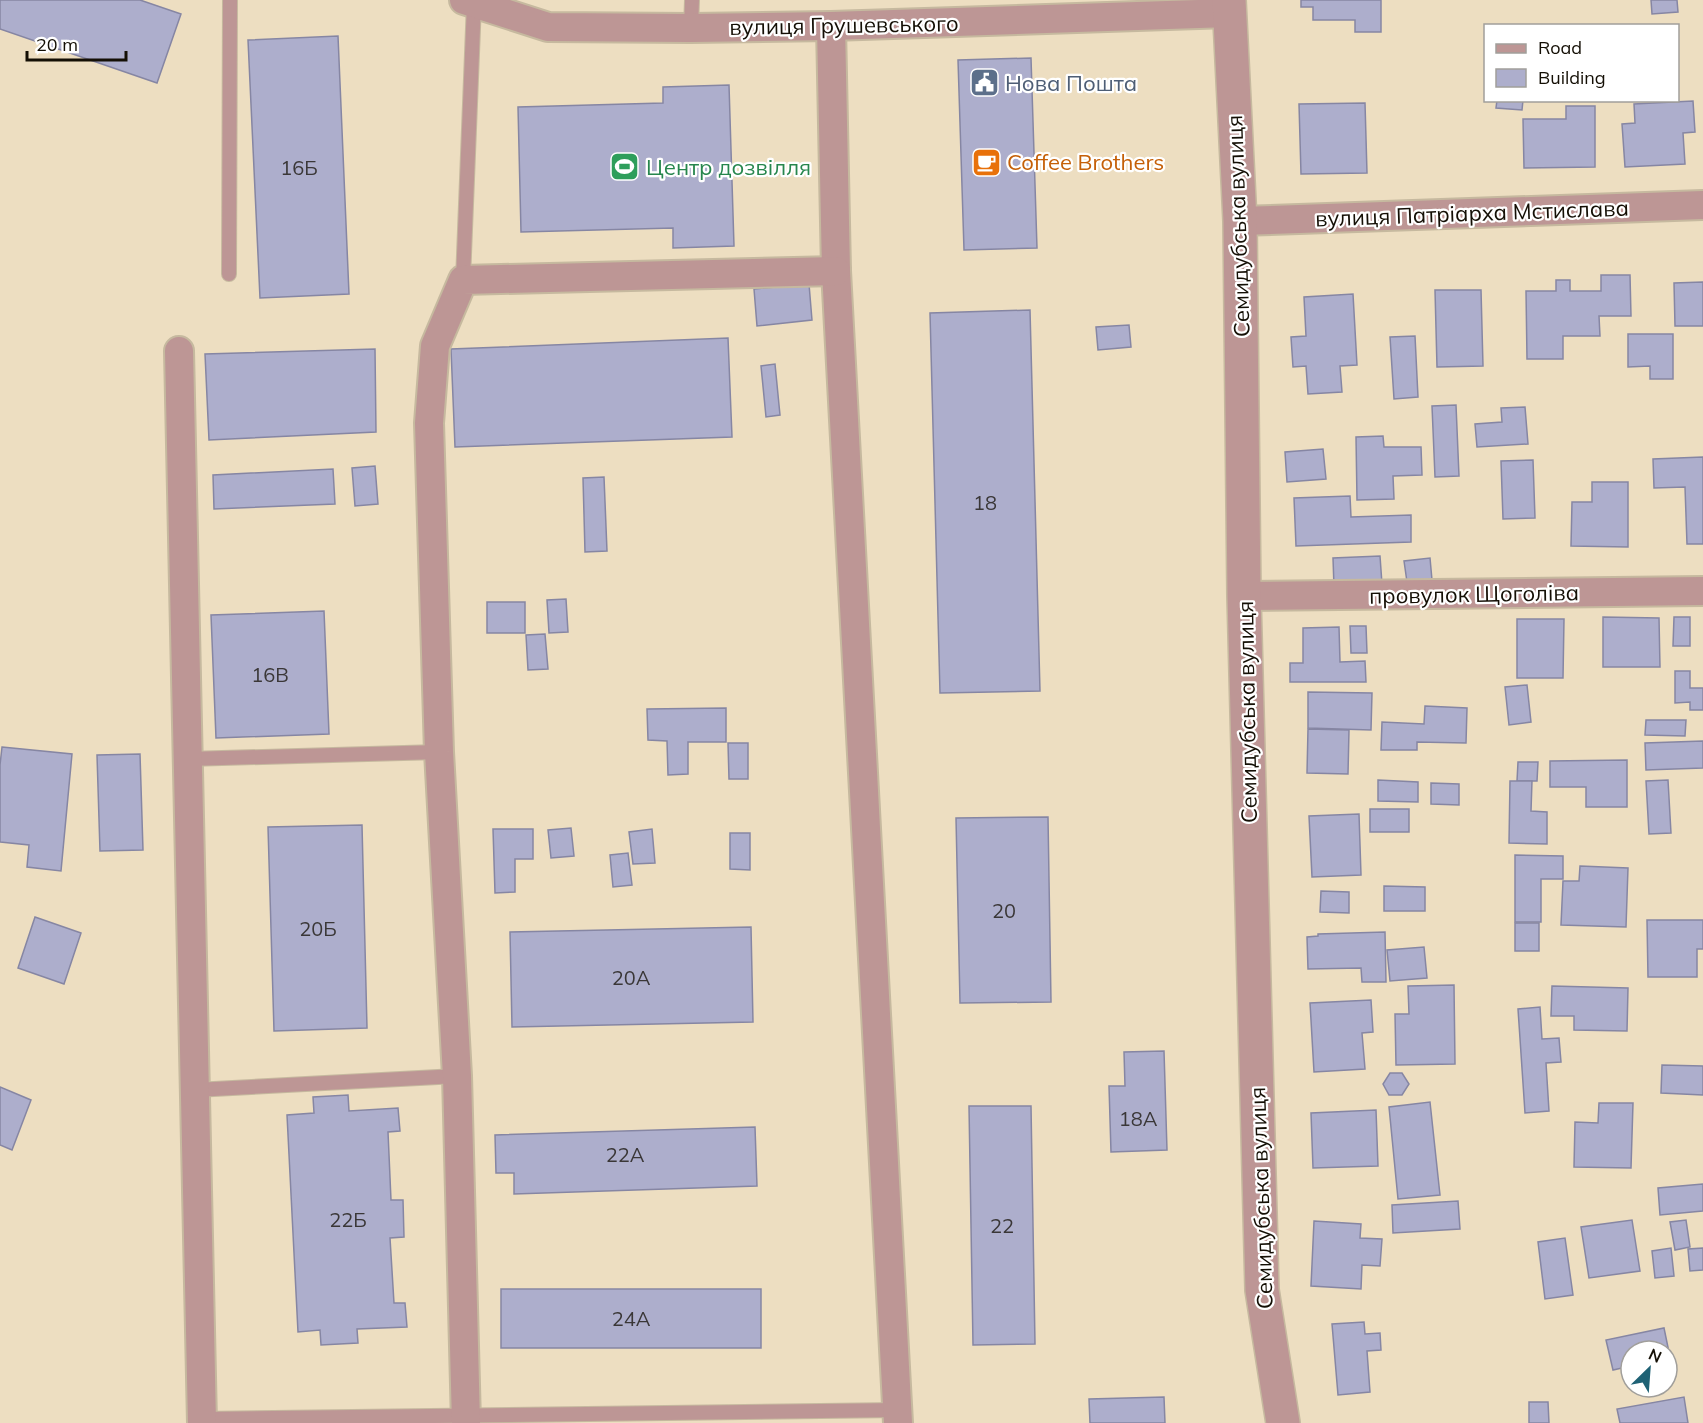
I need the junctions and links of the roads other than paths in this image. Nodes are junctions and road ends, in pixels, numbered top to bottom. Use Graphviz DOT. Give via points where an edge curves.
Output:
graph roads {
  1 [pos="230,0"];
  2 [pos="692,0"];
  3 [pos="469,2"];
  4 [pos="1229,7"];
  5 [pos="831,26"];
  6 [pos="692,28"];
  7 [pos="1703,205"];
  8 [pos="1240,221"];
  9 [pos="836,271"];
  10 [pos="229,274"];
  11 [pos="463,280"];
  12 [pos="179,351"];
  13 [pos="1703,591"];
  14 [pos="1244,596"];
  15 [pos="439,752"];
  16 [pos="188,759"];
  17 [pos="457,1076"];
  18 [pos="195,1090"];
  19 [pos="898,1416"];
  20 [pos="466,1419"];
  21 [pos="202,1421"];
  22 [pos="1283,1423"];
  1 -- 10 [label="lane"];
  2 -- 6 [label="lane"];
  3 -- 6 [label="street, вулиця Грушевського" via="548,27"];
  3 -- 11 [label="lane"];
  4 -- 5 [label="street, вулиця Грушевського"];
  4 -- 8 [label="street, Семидубська вулиця"];
  5 -- 6 [label="street, вулиця Грушевського"];
  5 -- 9 [label="street"];
  7 -- 8 [label="street, вулиця Патріарха Мстислава"];
  8 -- 14 [label="street, Семидубська вулиця"];
  9 -- 11 [label="street"];
  9 -- 19 [label="street"];
  11 -- 15 [label="street" via="435,346 429,423"];
  12 -- 16 [label="street"];
  13 -- 14 [label="street, провулок Щоголіва"];
  14 -- 22 [label="street, Семидубська вулиця" via="1262,1290"];
  15 -- 16 [label="lane"];
  15 -- 17 [label="street"];
  16 -- 18 [label="street"];
  17 -- 18 [label="lane"];
  17 -- 20 [label="street"];
  18 -- 21 [label="street"];
  19 -- 20 [label="lane"];
  20 -- 21 [label="lane"];
}
